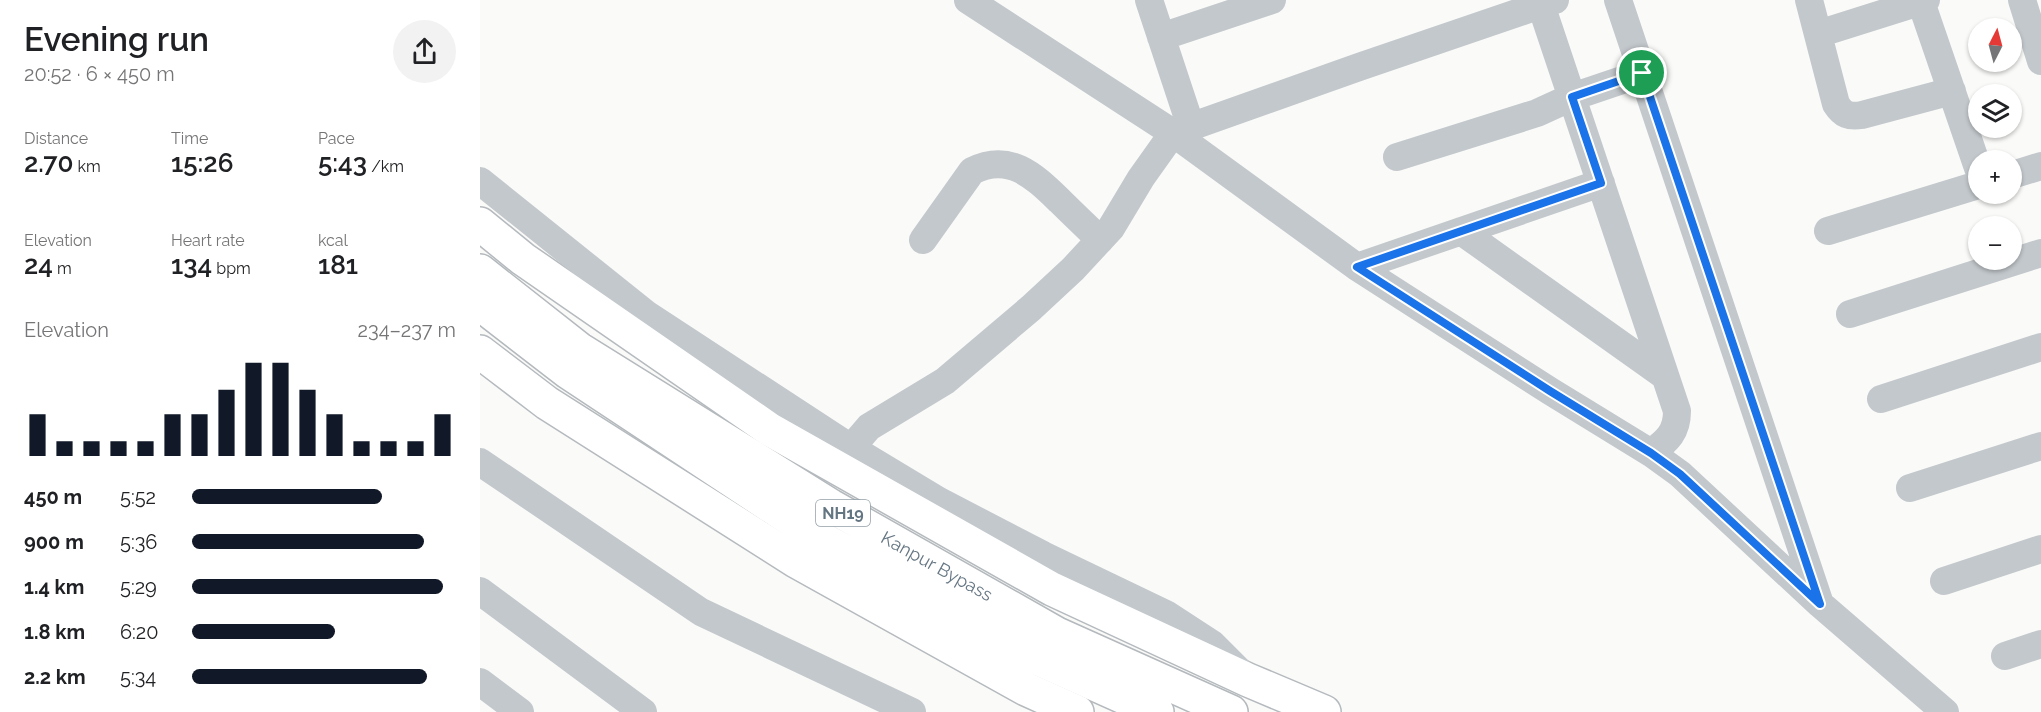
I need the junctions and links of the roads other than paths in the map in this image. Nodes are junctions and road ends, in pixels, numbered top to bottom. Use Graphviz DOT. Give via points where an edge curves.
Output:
graph roads {
  1 [pos="968,0"];
  2 [pos="1149,0"];
  3 [pos="1618,0"];
  4 [pos="1809,0"];
  5 [pos="2022,0"];
  6 [pos="1924,1"];
  7 [pos="1258,2"];
  8 [pos="1548,2"];
  9 [pos="1818,34"];
  10 [pos="1161,37"];
  11 [pos="2041,59"];
  12 [pos="1642,73"];
  13 [pos="1952,91"];
  14 [pos="1572,97"];
  15 [pos="1182,130"];
  16 [pos="1972,150"];
  17 [pos="1397,157"];
  18 [pos="2041,166"];
  19 [pos="2022,172"];
  20 [pos="480,181"];
  21 [pos="1601,183"];
  22 [pos="1968,188"];
  23 [pos="480,224"];
  24 [pos="1461,231"];
  25 [pos="1828,231"];
  26 [pos="923,240"];
  27 [pos="1100,240"];
  28 [pos="2041,253"];
  29 [pos="1357,267"];
  30 [pos="480,271"];
  31 [pos="480,304"];
  32 [pos="1850,314"];
  33 [pos="2041,347"];
  34 [pos="480,352"];
  35 [pos="1665,376"];
  36 [pos="1881,399"];
  37 [pos="2041,446"];
  38 [pos="851,448"];
  39 [pos="1651,453"];
  40 [pos="480,462"];
  41 [pos="1910,488"];
  42 [pos="2041,549"];
  43 [pos="1944,581"];
  44 [pos="480,591"];
  45 [pos="1820,604"];
  46 [pos="2041,644"];
  47 [pos="2005,656"];
  48 [pos="1248,680"];
  49 [pos="484,695"];
  50 [pos="898,709"];
  51 [pos="520,712"];
  52 [pos="643,712"];
  53 [pos="1077,712"];
  54 [pos="1156,712"];
  55 [pos="1231,712"];
  56 [pos="1324,712"];
  57 [pos="1946,712"];
  1 -- 15 [label="street"];
  2 -- 10 [label="street"];
  3 -- 12 [label="street"];
  4 -- 9 [label="street"];
  5 -- 11 [label="street"];
  6 -- 9 [label="street"];
  6 -- 13 [label="street"];
  7 -- 10 [label="street"];
  8 -- 14 [label="street"];
  8 -- 15 [label="street"];
  9 -- 13 [label="street" via="1836,104 1842,113 1862,115"];
  10 -- 15 [label="street"];
  12 -- 14 [label="street"];
  12 -- 45 [label="street"];
  13 -- 16 [label="street"];
  14 -- 17 [label="street" via="1537,113"];
  14 -- 21 [label="street"];
  15 -- 27 [label="street" via="1141,177"];
  15 -- 29 [label="street"];
  18 -- 19 [label="street"];
  20 -- 38 [label="street" via="646,314"];
  21 -- 24 [label="street"];
  21 -- 35 [label="street"];
  22 -- 25 [label="street"];
  23 -- 48 [label="main road" via="523,259 769,429 1052,590"];
  24 -- 29 [label="street"];
  24 -- 35 [label="street"];
  26 -- 27 [label="street" via="972,171 996,164 1015,166 1035,177"];
  27 -- 38 [label="street" via="1031,308 962,367 869,427"];
  28 -- 32 [label="street"];
  29 -- 39 [label="street"];
  30 -- 55 [label="main road, Kanpur Bypass / NH19" via="579,349 831,506 1057,634"];
  31 -- 54 [label="main road, Kanpur Bypass / NH19" via="568,372 813,534 1032,656"];
  33 -- 36 [label="street"];
  34 -- 53 [label="main road" via="547,403 786,554 994,671"];
  35 -- 39 [label="street" via="1677,422 1668,440"];
  37 -- 41 [label="street"];
  38 -- 48 [label="street" via="950,507 1166,614 1212,644"];
  39 -- 45 [label="street" via="1680,474"];
  40 -- 50 [label="street" via="701,612"];
  42 -- 43 [label="street"];
  44 -- 52 [label="street"];
  45 -- 57 [label="street"];
  46 -- 47 [label="street"];
  48 -- 56 [label="main road"];
  49 -- 51 [label="street"];
}
